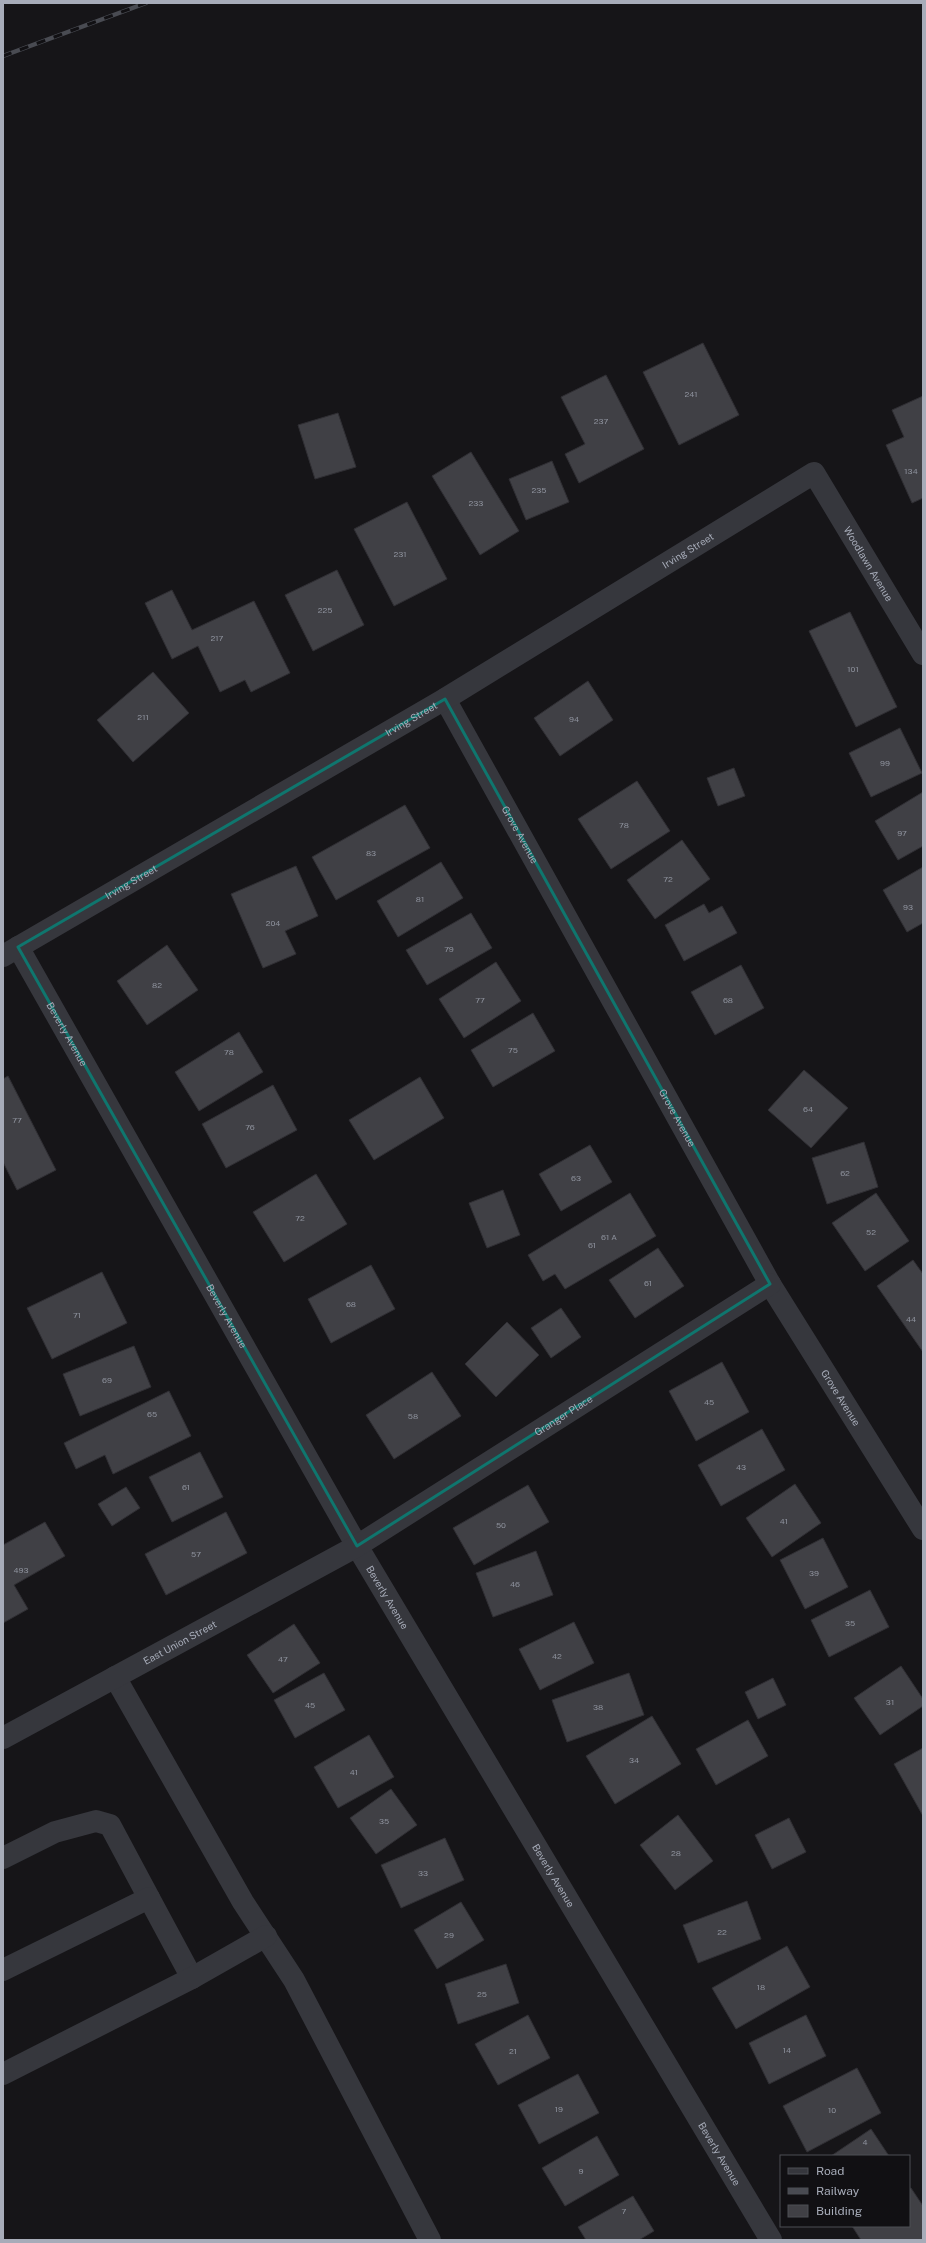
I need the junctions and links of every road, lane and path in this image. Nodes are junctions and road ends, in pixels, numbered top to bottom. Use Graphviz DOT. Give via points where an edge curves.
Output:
graph roads {
  1 [pos="814,473"];
  2 [pos="923,654"];
  3 [pos="445,699"];
  4 [pos="10,951"];
  5 [pos="770,1284"];
  6 [pos="923,1529"];
  7 [pos="357,1546"];
  8 [pos="115,1677"];
  9 [pos="3,1738"];
  10 [pos="3,1858"];
  11 [pos="149,1898"];
  12 [pos="266,1936"];
  13 [pos="3,1970"];
  14 [pos="192,1978"];
  15 [pos="3,2074"];
  16 [pos="430,2240"];
  17 [pos="771,2240"];
  1 -- 2 [label="street, Woodlawn Avenue"];
  1 -- 3 [label="street, Irving Street"];
  3 -- 4 [label="street, Irving Street"];
  3 -- 5 [label="street, Grove Avenue"];
  4 -- 7 [label="street, Beverly Avenue"];
  5 -- 6 [label="street, Grove Avenue"];
  5 -- 7 [label="street, Granger Place"];
  7 -- 8 [label="street, East Union Street"];
  7 -- 17 [label="street, Beverly Avenue"];
  8 -- 9 [label="street, East Union Street"];
  8 -- 12 [label="street" via="243,1902"];
  10 -- 11 [label="street" via="55,1832 96,1821 110,1825"];
  11 -- 13 [label="street"];
  11 -- 14 [label="street"];
  12 -- 14 [label="street"];
  12 -- 16 [label="street" via="294,1980"];
  14 -- 15 [label="street"];
}
